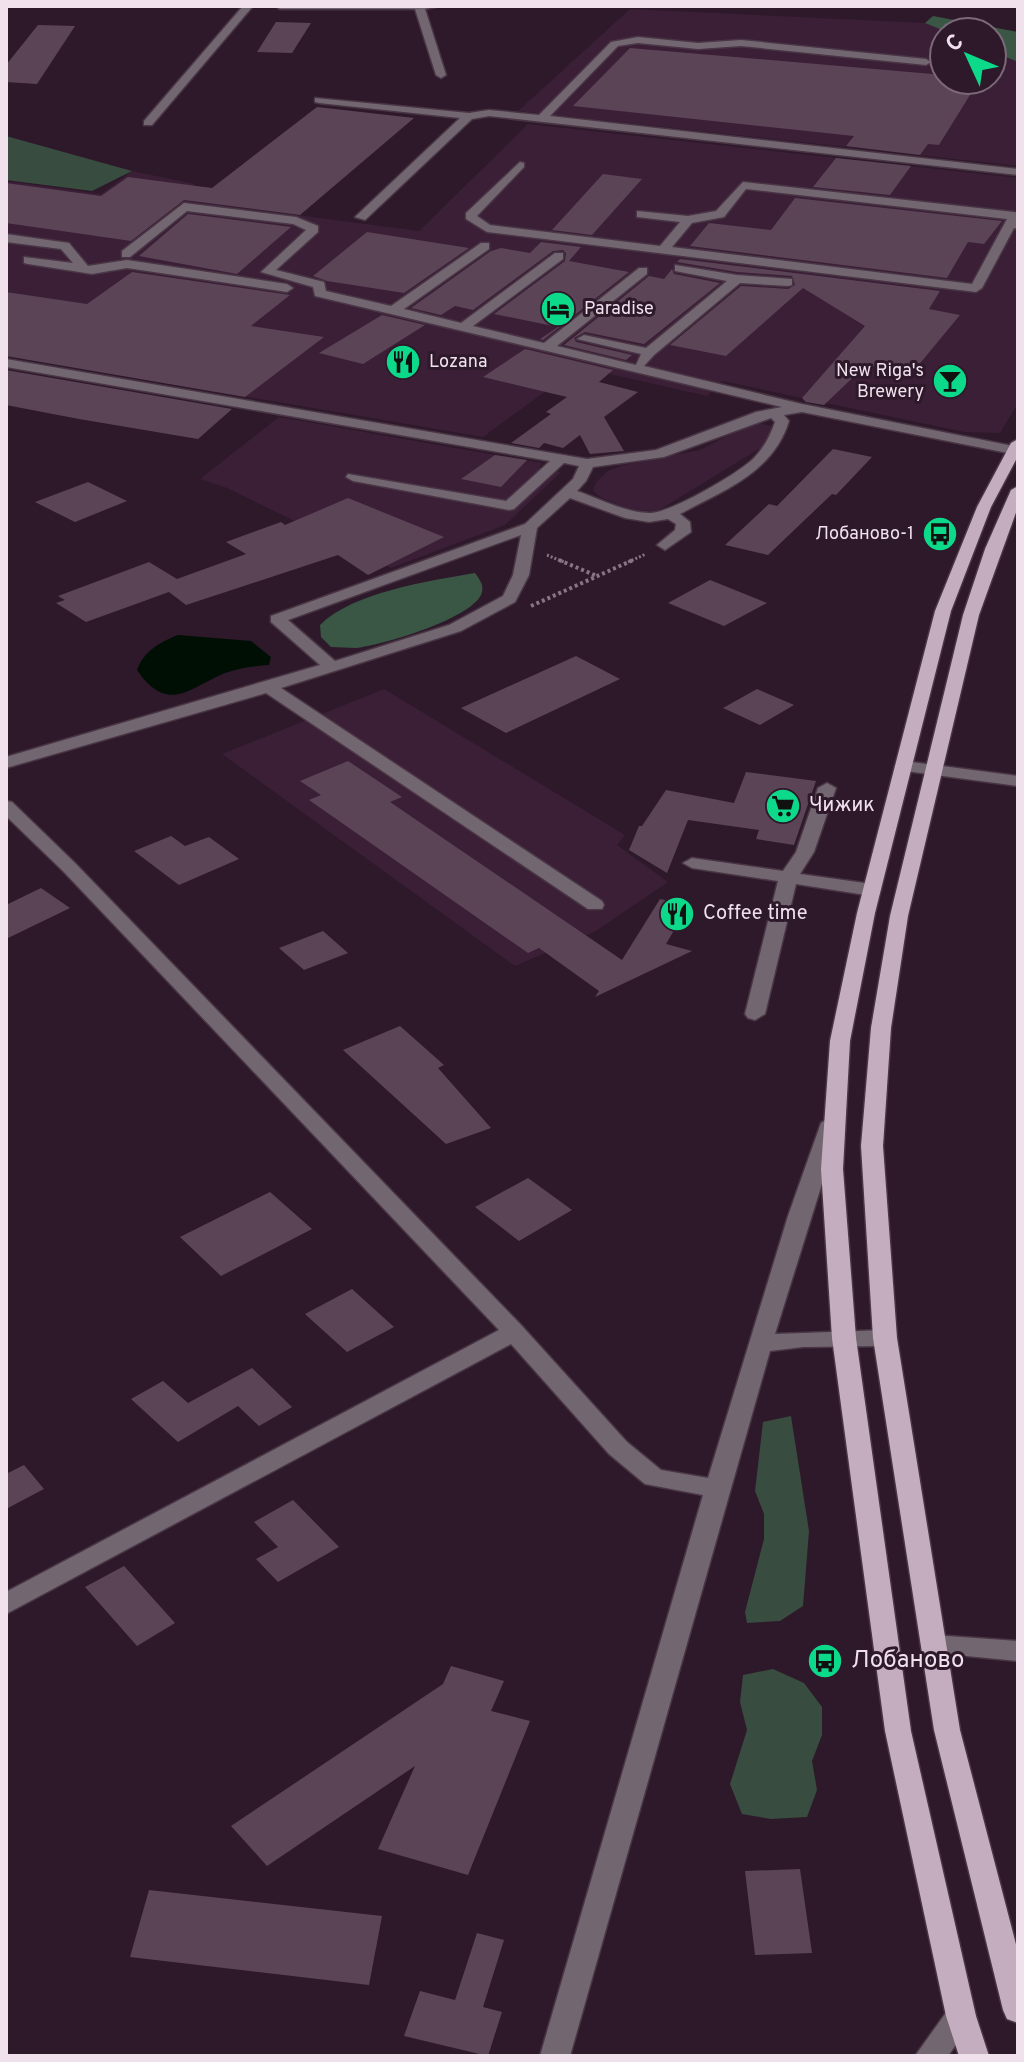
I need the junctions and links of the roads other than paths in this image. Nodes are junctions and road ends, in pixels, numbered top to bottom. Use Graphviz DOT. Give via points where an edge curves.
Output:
graph roads {
  1 [pos="248,6"];
  2 [pos="280,6"];
  3 [pos="435,6"];
  4 [pos="419,7"];
  5 [pos="926,62"];
  6 [pos="441,75"];
  7 [pos="319,100"];
  8 [pos="469,116"];
  9 [pos="541,119"];
  10 [pos="148,123"];
  11 [pos="520,165"];
  12 [pos="1018,172"];
  13 [pos="641,214"];
  14 [pos="361,217"];
  15 [pos="688,220"];
  16 [pos="1014,225"];
  17 [pos="6,238"];
  18 [pos="485,246"];
  19 [pos="663,250"];
  20 [pos="126,254"];
  21 [pos="559,256"];
  22 [pos="28,260"];
  23 [pos="83,268"];
  24 [pos="679,268"];
  25 [pos="643,271"];
  26 [pos="737,279"];
  27 [pos="788,282"];
  28 [pos="319,293"];
  29 [pos="393,311"];
  30 [pos="462,328"];
  31 [pos="584,339"];
  32 [pos="546,348"];
  33 [pos="649,352"];
  34 [pos="6,363"];
  35 [pos="636,369"];
  36 [pos="802,408"];
  37 [pos="775,414"];
  38 [pos="1016,448"];
  39 [pos="560,459"];
  40 [pos="587,463"];
  41 [pos="353,477"];
  42 [pos="1018,490"];
  43 [pos="568,492"];
  44 [pos="668,513"];
  45 [pos="530,527"];
  46 [pos="665,545"];
  47 [pos="331,666"];
  48 [pos="268,687"];
  49 [pos="6,763"];
  50 [pos="904,766"];
  51 [pos="935,770"];
  52 [pos="1018,781"];
  53 [pos="827,788"];
  54 [pos="8,810"];
  55 [pos="692,863"];
  56 [pos="788,877"];
  57 [pos="872,890"];
  58 [pos="595,905"];
  59 [pos="755,1014"];
  60 [pos="836,1108"];
  61 [pos="514,1332"];
  62 [pos="844,1338"];
  63 [pos="885,1338"];
  64 [pos="763,1344"];
  65 [pos="717,1488"];
  66 [pos="6,1604"];
  67 [pos="934,1645"];
  68 [pos="1018,1651"];
  69 [pos="1018,2010"];
  70 [pos="961,2016"];
  71 [pos="555,2056"];
  72 [pos="930,2056"];
  73 [pos="974,2056"];
  1 -- 10 [label="street"];
  2 -- 4 [label="street"];
  3 -- 4 [label="street"];
  4 -- 6 [label="street"];
  5 -- 9 [label="street" via="741,43 698,46 638,40 615,44"];
  7 -- 8 [label="street"];
  8 -- 9 [label="street"];
  8 -- 14 [label="street"];
  9 -- 12 [label="street"];
  11 -- 19 [label="street" via="470,216 487,228"];
  13 -- 15 [label="street"];
  15 -- 16 [label="street" via="720,214 743,185 1014,216"];
  15 -- 19 [label="street"];
  16 -- 19 [label="street" via="976,288"];
  17 -- 23 [label="street" via="65,246"];
  18 -- 29 [label="street"];
  20 -- 28 [label="street" via="184,207 296,221 314,229 267,272 320,285"];
  21 -- 30 [label="street"];
  22 -- 23 [label="street"];
  23 -- 28 [label="street" via="127,264"];
  24 -- 26 [label="street"];
  25 -- 32 [label="street"];
  26 -- 27 [label="street"];
  26 -- 33 [label="street"];
  28 -- 29 [label="street"];
  29 -- 30 [label="street"];
  30 -- 32 [label="street"];
  31 -- 33 [label="street"];
  32 -- 35 [label="street"];
  33 -- 35 [label="street"];
  34 -- 39 [label="street"];
  35 -- 36 [label="street"];
  36 -- 37 [label="street"];
  36 -- 38 [label="street"];
  37 -- 40 [label="street" via="659,454"];
  37 -- 44 [label="street" via="782,421 779,437 761,459 724,486"];
  38 -- 50 [label="main road" via="968,543 943,611"];
  39 -- 40 [label="street"];
  39 -- 41 [label="street" via="509,506"];
  40 -- 43 [label="street"];
  42 -- 51 [label="main road" via="971,615"];
  43 -- 44 [label="street" via="624,512 659,517"];
  43 -- 45 [label="street"];
  44 -- 46 [label="street" via="683,522 683,532"];
  45 -- 47 [label="street" via="521,575 509,599 455,628"];
  45 -- 47 [label="street" via="277,619"];
  47 -- 48 [label="street"];
  48 -- 49 [label="street"];
  48 -- 58 [label="street"];
  50 -- 51 [label="street"];
  50 -- 57 [label="main road"];
  51 -- 52 [label="street"];
  51 -- 63 [label="main road" via="899,916 881,1028 872,1146"];
  53 -- 56 [label="street" via="805,852"];
  54 -- 61 [label="street" via="69,867"];
  55 -- 56 [label="street"];
  56 -- 57 [label="street"];
  56 -- 59 [label="street"];
  57 -- 60 [label="main road" via="840,1041"];
  60 -- 62 [label="main road" via="832,1169"];
  60 -- 64 [label="street"];
  61 -- 65 [label="street" via="618,1448 654,1478"];
  61 -- 66 [label="street"];
  62 -- 63 [label="street"];
  62 -- 64 [label="street"];
  62 -- 70 [label="main road" via="898,1731"];
  63 -- 67 [label="main road"];
  64 -- 65 [label="street"];
  65 -- 71 [label="street"];
  67 -- 68 [label="street"];
  67 -- 69 [label="main road" via="947,1730"];
  70 -- 72 [label="street"];
  70 -- 73 [label="main road"];
}
